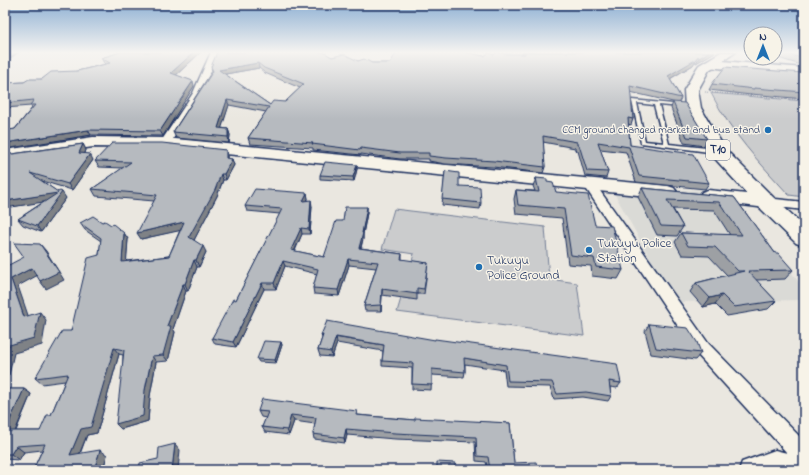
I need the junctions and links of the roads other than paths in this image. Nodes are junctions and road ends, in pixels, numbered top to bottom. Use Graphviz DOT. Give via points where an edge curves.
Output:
graph roads {
  1 [pos="206,74"];
  2 [pos="700,74"];
  3 [pos="656,103"];
  4 [pos="693,108"];
  5 [pos="165,144"];
  6 [pos="667,145"];
  7 [pos="718,152"];
  8 [pos="5,155"];
  9 [pos="589,184"];
  10 [pos="766,202"];
  11 [pos="804,206"];
  12 [pos="804,238"];
  13 [pos="804,456"];
  14 [pos="804,468"];
  15 [pos="750,470"];
  1 -- 5 [label="street" via="198,93"];
  2 -- 4 [label="highway, T10" via="691,90"];
  3 -- 4 [label="lane"];
  3 -- 6 [label="lane"];
  3 -- 6 [label="lane" via="634,101 643,142"];
  4 -- 7 [label="highway, T10"];
  5 -- 8 [label="street" via="93,142"];
  5 -- 9 [label="street"];
  6 -- 7 [label="lane"];
  7 -- 10 [label="highway, T10"];
  9 -- 10 [label="street"];
  9 -- 13 [label="street" via="702,348"];
  10 -- 11 [label="street"];
  10 -- 12 [label="highway, T10"];
  14 -- 15 [label="street" via="775,461"];
}
